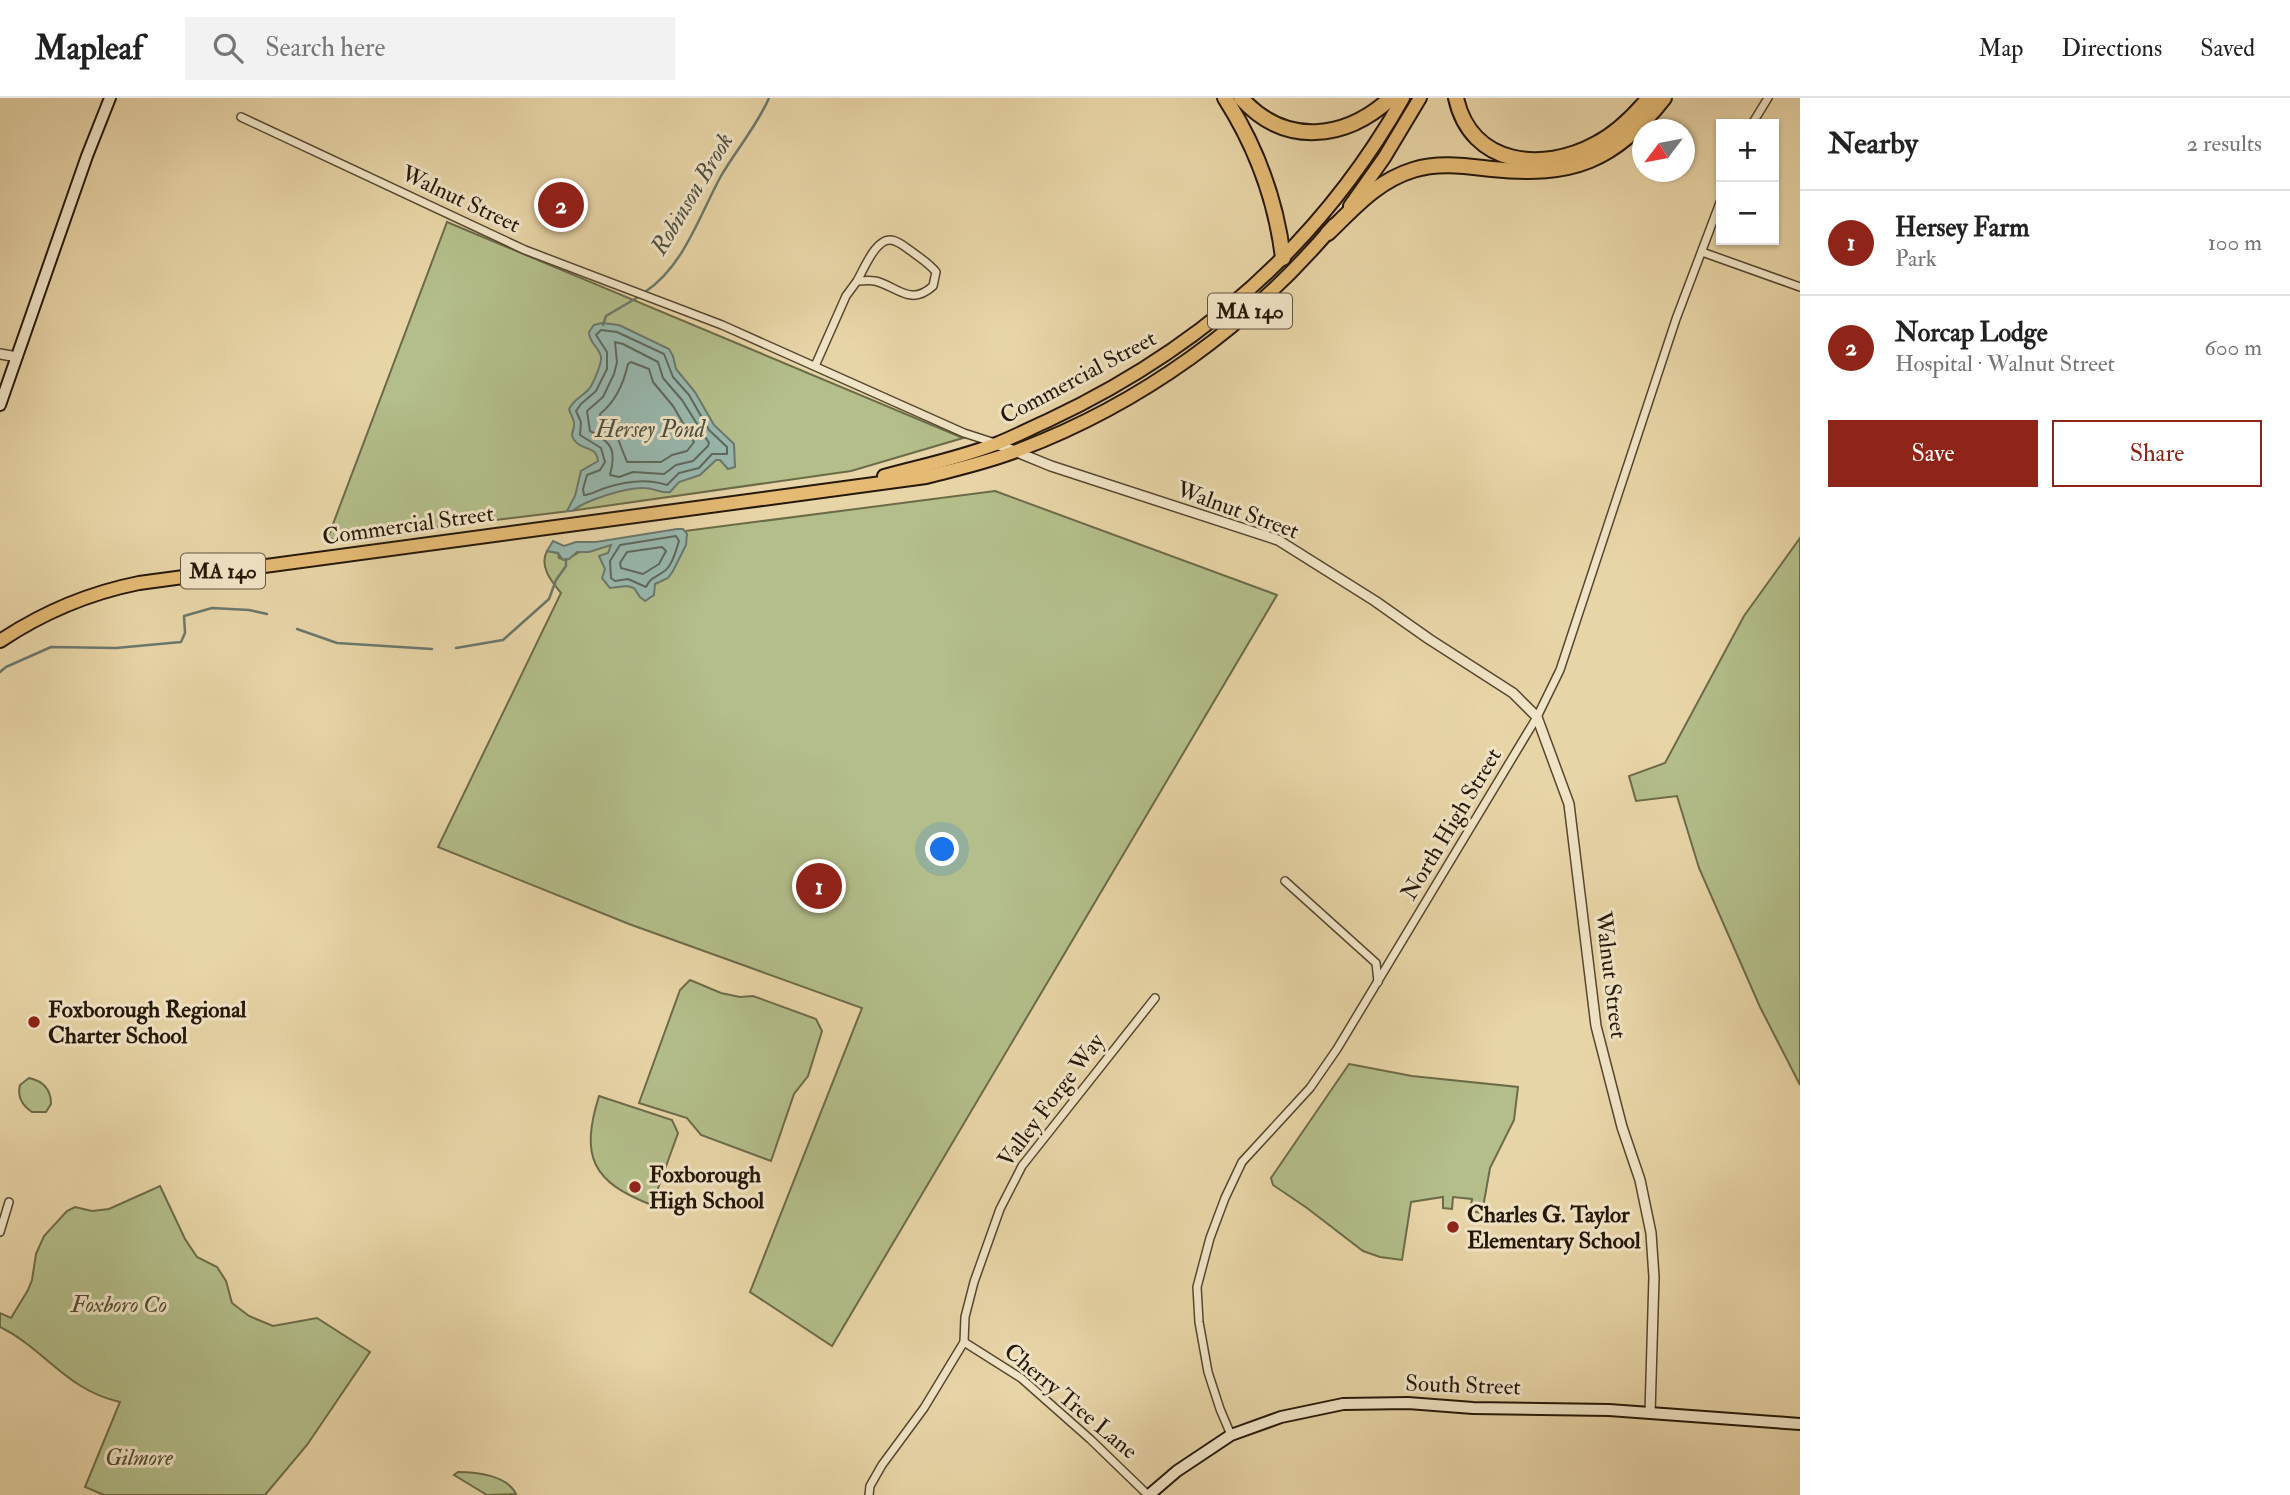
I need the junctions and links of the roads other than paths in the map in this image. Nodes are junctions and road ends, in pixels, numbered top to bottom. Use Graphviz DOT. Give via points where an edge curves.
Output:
graph roads {
  1 [pos="110,98"];
  2 [pos="1225,98"];
  3 [pos="1241,98"];
  4 [pos="1391,98"];
  5 [pos="1403,98"];
  6 [pos="1420,98"];
  7 [pos="1457,98"];
  8 [pos="1649,98"];
  9 [pos="1664,98"];
  10 [pos="1768,98"];
  11 [pos="241,117"];
  12 [pos="1755,119"];
  13 [pos="1716,214"];
  14 [pos="1328,233"];
  15 [pos="1702,252"];
  16 [pos="1283,258"];
  17 [pos="857,281"];
  18 [pos="1800,287"];
  19 [pos="0,354"];
  20 [pos="17,357"];
  21 [pos="815,366"];
  22 [pos="0,405"];
  23 [pos="996,444"];
  24 [pos="1017,451"];
  25 [pos="833,489"];
  26 [pos="0,641"];
  27 [pos="1537,717"];
  28 [pos="1286,881"];
  29 [pos="1378,982"];
  30 [pos="1155,998"];
  31 [pos="9,1202"];
  32 [pos="0,1231"];
  33 [pos="964,1342"];
  34 [pos="1650,1413"];
  35 [pos="1800,1424"];
  36 [pos="1231,1435"];
  37 [pos="869,1495"];
  38 [pos="1149,1495"];
  1 -- 20 [label="main road"];
  2 -- 16 [label="highway" via="1267,182"];
  3 -- 4 [label="highway" via="1275,125 1315,132 1356,122"];
  5 -- 16 [label="main road, Commercial Street / MA 140" via="1353,176"];
  6 -- 14 [label="main road, Commercial Street / MA 140" via="1375,171"];
  7 -- 8 [label="highway" via="1467,126 1485,146 1508,157 1538,160 1570,155 1598,143"];
  9 -- 14 [label="highway" via="1625,139 1587,162 1538,172 1451,165 1419,169 1376,187"];
  10 -- 12 [label="street"];
  11 -- 21 [label="street, Walnut Street" via="525,250 722,325"];
  13 -- 15 [label="street, North High Street"];
  14 -- 24 [label="main road, Commercial Street / MA 140" via="1263,299 1191,358 1098,415"];
  15 -- 18 [label="street"];
  15 -- 27 [label="street, North High Street" via="1564,658"];
  16 -- 23 [label="main road, Commercial Street / MA 140" via="1227,311 1166,356 1099,395"];
  17 -- 17 [label="street" via="882,242 888,240 896,241 936,272 933,286 918,295 902,294 875,281"];
  17 -- 21 [label="street"];
  19 -- 20 [label="street"];
  20 -- 22 [label="main road"];
  21 -- 23 [label="street, Walnut Street"];
  23 -- 24 [label="street, Walnut Street"];
  23 -- 25 [label="main road, Commercial Street / MA 140"];
  24 -- 25 [label="main road, Commercial Street / MA 140" via="926,477"];
  24 -- 27 [label="street, Walnut Street" via="1051,467 1278,540 1513,693"];
  25 -- 26 [label="main road, Commercial Street / MA 140" via="139,583 68,604"];
  27 -- 29 [label="street, North High Street"];
  27 -- 34 [label="street, Walnut Street" via="1569,804 1596,1026 1651,1233"];
  28 -- 29 [label="street" via="1376,963"];
  29 -- 36 [label="street, North High Street" via="1310,1088 1242,1162 1210,1238 1196,1287 1199,1322 1208,1372"];
  30 -- 33 [label="street, Valley Forge Way" via="1022,1166 1000,1209 974,1282"];
  31 -- 32 [label="street"];
  33 -- 37 [label="street, Valley Forge Way" via="882,1465"];
  33 -- 38 [label="street, Cherry Tree Lane" via="1021,1378"];
  34 -- 35 [label="main road, South Street"];
  34 -- 36 [label="main road, South Street" via="1343,1404 1281,1417"];
  36 -- 38 [label="main road, South Street"];
}
